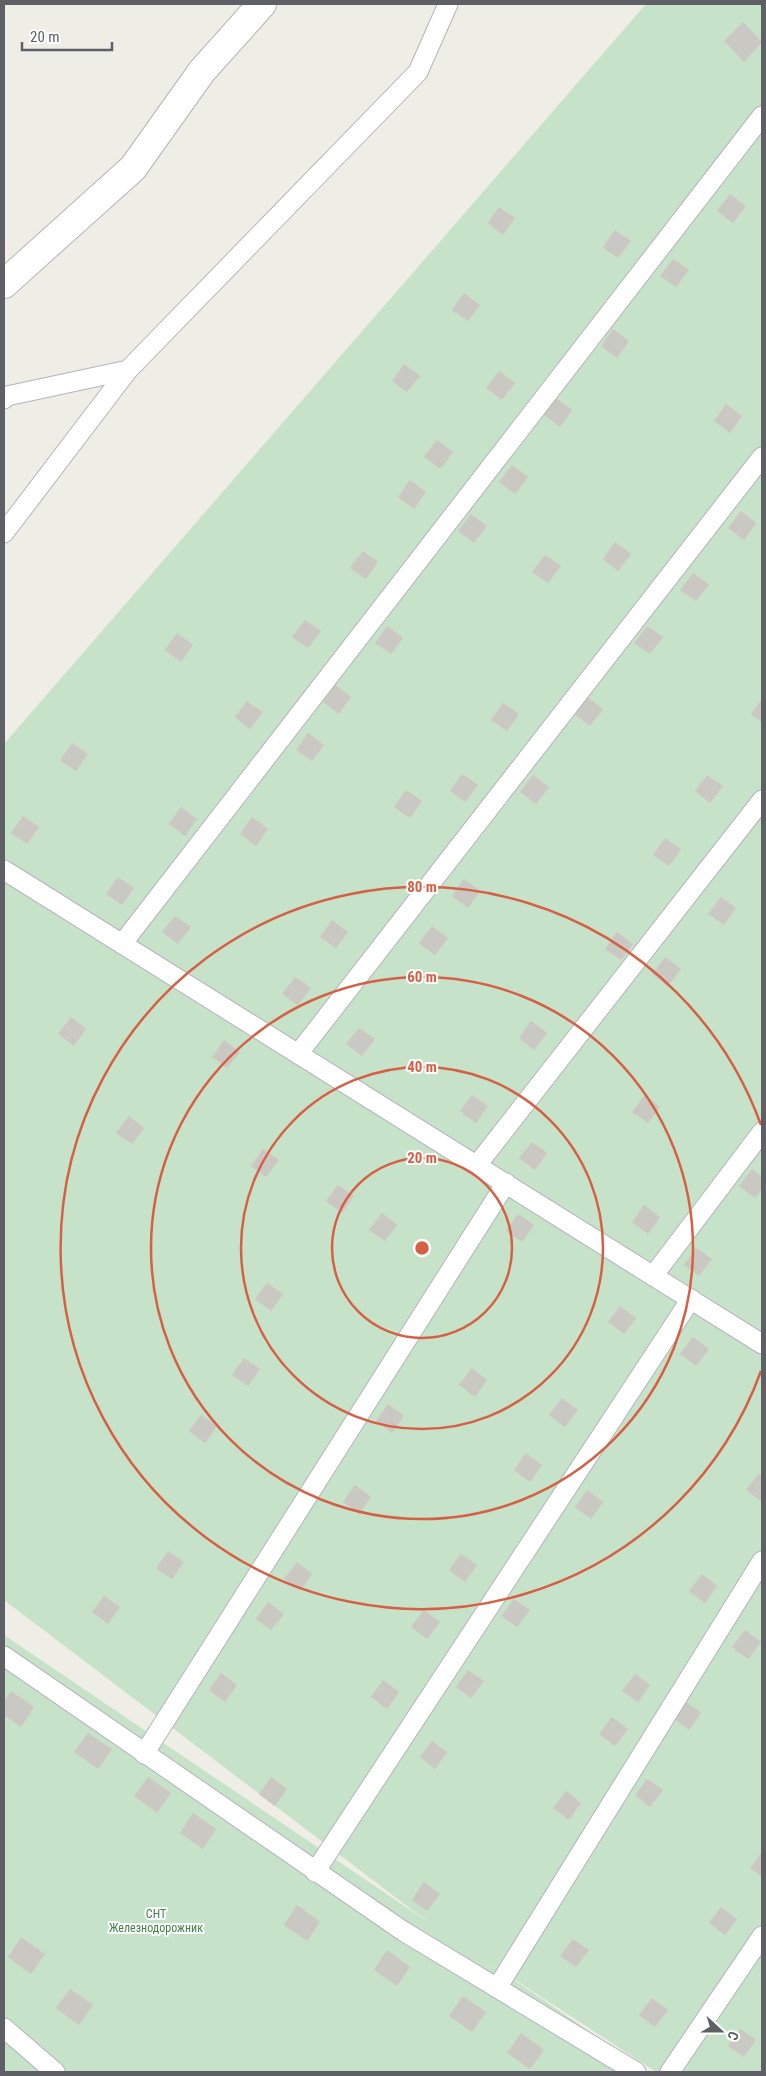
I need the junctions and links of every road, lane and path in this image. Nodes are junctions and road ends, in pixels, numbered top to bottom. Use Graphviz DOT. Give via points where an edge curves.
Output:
graph roads {
  1 [pos="262,4"];
  2 [pos="448,4"];
  3 [pos="762,116"];
  4 [pos="4,284"];
  5 [pos="128,370"];
  6 [pos="4,399"];
  7 [pos="762,457"];
  8 [pos="4,533"];
  9 [pos="762,800"];
  10 [pos="4,870"];
  11 [pos="122,944"];
  12 [pos="298,1054"];
  13 [pos="762,1132"];
  14 [pos="477,1165"];
  15 [pos="506,1183"];
  16 [pos="653,1276"];
  17 [pos="691,1299"];
  18 [pos="762,1344"];
  19 [pos="762,1561"];
  20 [pos="4,1656"];
  21 [pos="144,1754"];
  22 [pos="315,1872"];
  23 [pos="762,1936"];
  24 [pos="497,1988"];
  25 [pos="4,2028"];
  26 [pos="55,2072"];
  27 [pos="636,2072"];
  28 [pos="670,2072"];
  1 -- 4 [label="street" via="202,71 133,168"];
  2 -- 5 [label="lane" via="418,72"];
  3 -- 11 [label="lane"];
  5 -- 6 [label="lane"];
  5 -- 8 [label="lane"];
  7 -- 12 [label="lane"];
  9 -- 14 [label="lane"];
  10 -- 11 [label="lane"];
  11 -- 12 [label="lane"];
  12 -- 14 [label="lane"];
  13 -- 16 [label="lane"];
  14 -- 15 [label="lane"];
  15 -- 16 [label="lane"];
  15 -- 21 [label="lane"];
  16 -- 17 [label="lane"];
  17 -- 18 [label="lane"];
  17 -- 22 [label="lane"];
  19 -- 24 [label="lane"];
  20 -- 21 [label="lane"];
  21 -- 22 [label="lane"];
  22 -- 24 [label="lane"];
  23 -- 28 [label="lane"];
  24 -- 27 [label="lane"];
  25 -- 26 [label="lane"];
}
